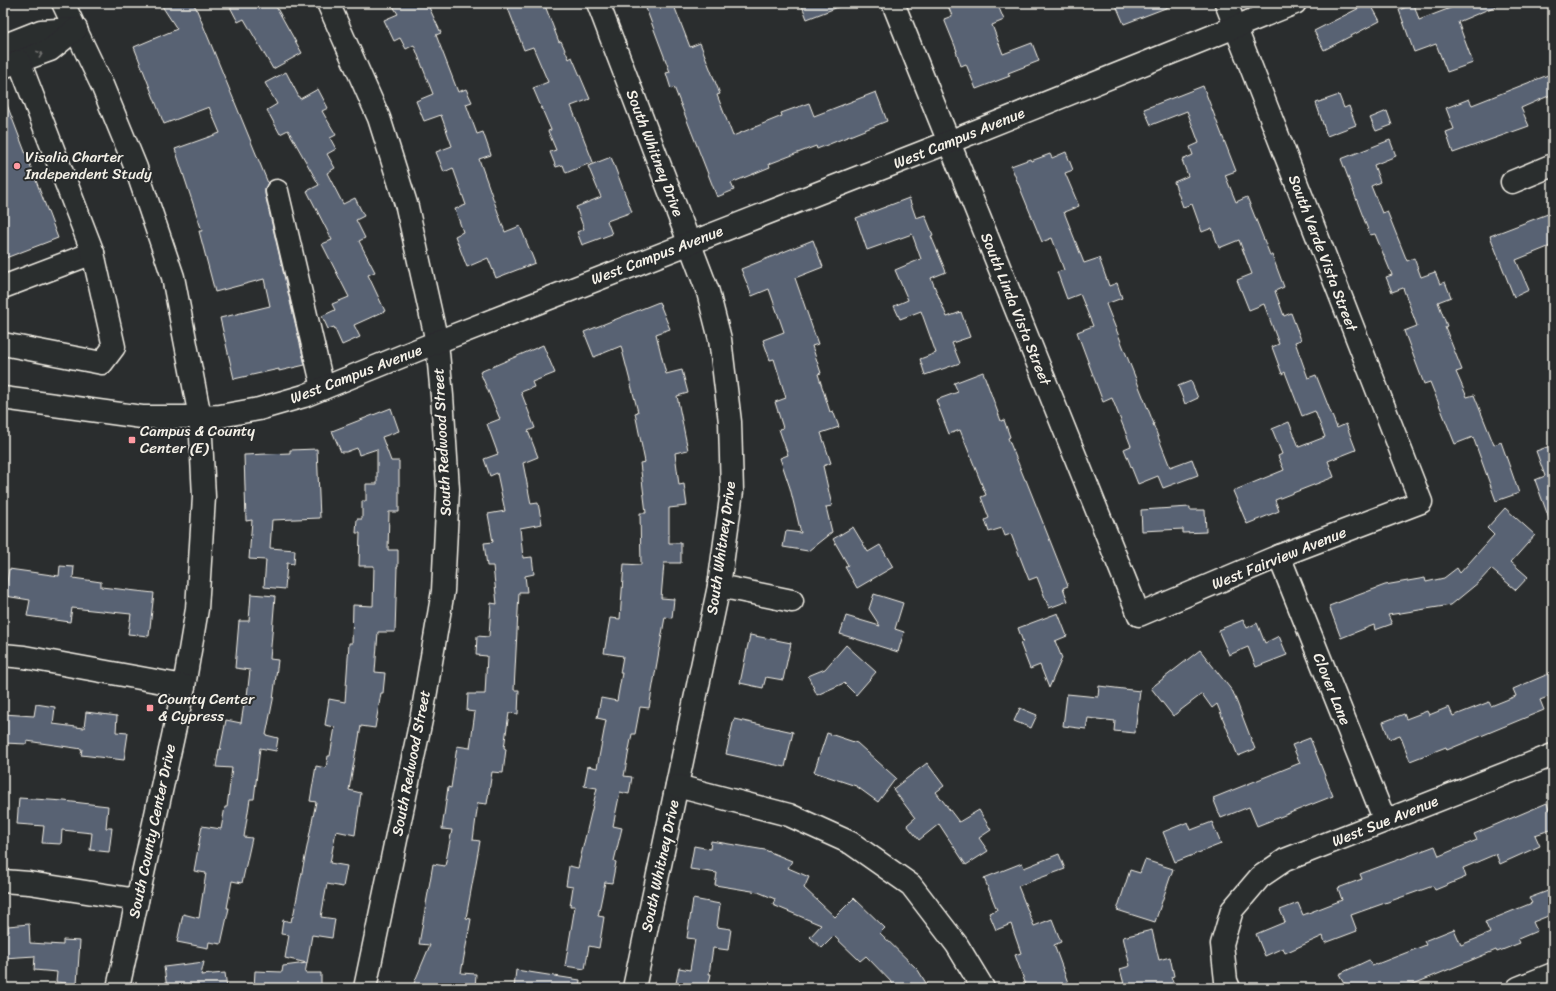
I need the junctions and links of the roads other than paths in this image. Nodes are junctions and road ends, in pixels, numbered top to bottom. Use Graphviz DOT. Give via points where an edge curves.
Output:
graph roads {
  1 [pos="63,3"];
  2 [pos="328,3"];
  3 [pos="598,3"];
  4 [pos="893,3"];
  5 [pos="1226,3"];
  6 [pos="1294,3"];
  7 [pos="1235,26"];
  8 [pos="76,29"];
  9 [pos="3,46"];
  10 [pos="11,64"];
  11 [pos="948,142"];
  12 [pos="1553,165"];
  13 [pos="1512,182"];
  14 [pos="277,191"];
  15 [pos="690,243"];
  16 [pos="93,253"];
  17 [pos="3,287"];
  18 [pos="436,342"];
  19 [pos="3,344"];
  20 [pos="323,388"];
  21 [pos="3,398"];
  22 [pos="200,417"];
  23 [pos="1420,502"];
  24 [pos="1279,556"];
  25 [pos="718,586"];
  26 [pos="792,601"];
  27 [pos="1139,615"];
  28 [pos="3,654"];
  29 [pos="184,686"];
  30 [pos="1553,754"];
  31 [pos="677,786"];
  32 [pos="1384,821"];
  33 [pos="3,881"];
  34 [pos="137,900"];
  35 [pos="1553,974"];
  36 [pos="118,988"];
  37 [pos="365,988"];
  38 [pos="634,988"];
  39 [pos="983,988"];
  40 [pos="1229,988"];
  41 [pos="1518,988"];
  1 -- 8 [label="street, South County Center Drive"];
  2 -- 18 [label="street, South Redwood Street" via="379,118 407,207"];
  3 -- 15 [label="street, South Whitney Drive"];
  4 -- 11 [label="street, South Linda Vista Street"];
  5 -- 7 [label="street, South Verde Vista Street"];
  6 -- 7 [label="street, West Campus Avenue"];
  7 -- 11 [label="street, West Campus Avenue"];
  7 -- 23 [label="street, South Verde Vista Street"];
  8 -- 9 [label="street" via="42,31"];
  10 -- 8 [label="street, one-way" via="50,50"];
  8 -- 22 [label="street, South County Center Drive" via="136,168 173,277"];
  10 -- 16 [label="street"];
  11 -- 15 [label="street, West Campus Avenue"];
  11 -- 27 [label="street, South Linda Vista Street"];
  12 -- 13 [label="street"];
  14 -- 20 [label="street"];
  15 -- 18 [label="street, West Campus Avenue"];
  15 -- 25 [label="street, South Whitney Drive" via="708,292 720,339 730,422 732,491"];
  16 -- 17 [label="street"];
  16 -- 19 [label="street" via="114,347 102,363"];
  18 -- 20 [label="street, West Campus Avenue"];
  18 -- 37 [label="street, South Redwood Street" via="448,489 443,591 422,715"];
  20 -- 22 [label="street, West Campus Avenue" via="259,409"];
  21 -- 22 [label="street, West Campus Avenue" via="142,417"];
  22 -- 29 [label="street, South County Center Drive" via="204,504 197,609"];
  23 -- 24 [label="street, West Fairview Avenue"];
  24 -- 27 [label="street, West Fairview Avenue"];
  24 -- 32 [label="street, Clover Lane"];
  25 -- 26 [label="street"];
  25 -- 31 [label="street, South Whitney Drive"];
  28 -- 29 [label="street"];
  29 -- 34 [label="street, South County Center Drive"];
  30 -- 32 [label="street, West Sue Avenue"];
  31 -- 38 [label="street, South Whitney Drive"];
  31 -- 39 [label="street" via="789,815 851,843 911,886 957,945"];
  32 -- 40 [label="street, West Sue Avenue" via="1285,860 1260,876 1232,910 1222,944"];
  33 -- 34 [label="street" via="29,882"];
  34 -- 36 [label="street, South County Center Drive"];
  35 -- 41 [label="street"];
}
